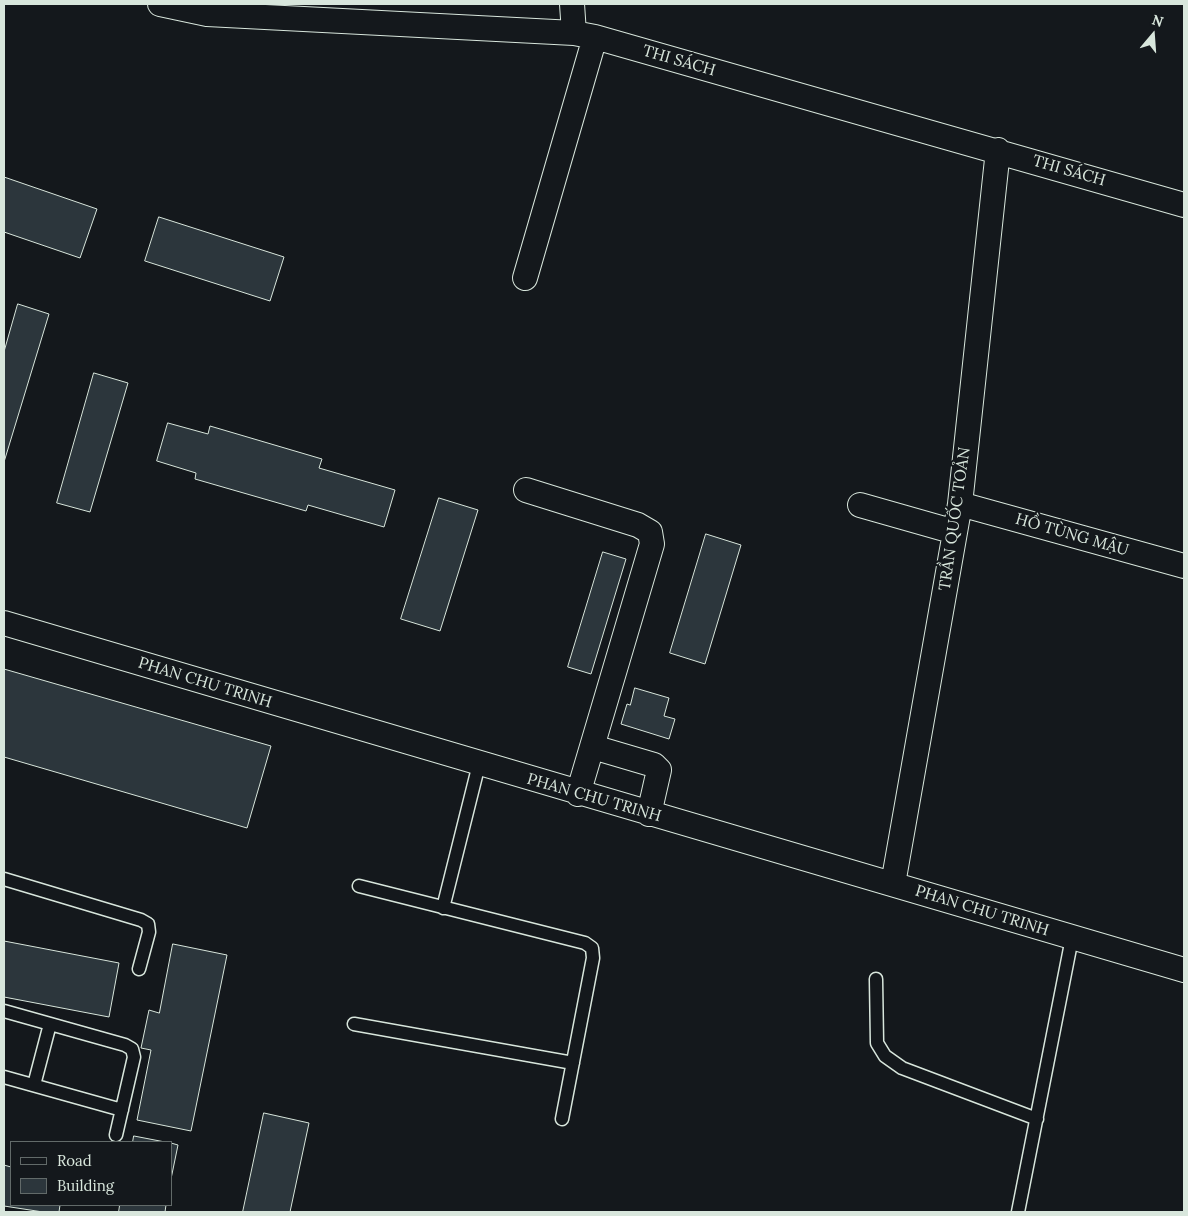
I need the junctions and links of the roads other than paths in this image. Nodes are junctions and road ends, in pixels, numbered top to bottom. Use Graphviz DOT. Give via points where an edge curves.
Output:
graph roads {
  1 [pos="160,4"];
  2 [pos="572,4"];
  3 [pos="584,35"];
  4 [pos="998,150"];
  5 [pos="1184,205"];
  6 [pos="525,278"];
  7 [pos="526,490"];
  8 [pos="960,504"];
  9 [pos="860,505"];
  10 [pos="956,532"];
  11 [pos="1184,566"];
  12 [pos="4,623"];
  13 [pos="592,747"];
  14 [pos="478,764"];
  15 [pos="578,794"];
  16 [pos="649,814"];
  17 [pos="4,879"];
  18 [pos="892,884"];
  19 [pos="359,886"];
  20 [pos="443,908"];
  21 [pos="1072,938"];
  22 [pos="139,969"];
  23 [pos="1184,970"];
  24 [pos="876,979"];
  25 [pos="4,1011"];
  26 [pos="50,1024"];
  27 [pos="354,1024"];
  28 [pos="573,1063"];
  29 [pos="4,1077"];
  30 [pos="34,1085"];
  31 [pos="122,1110"];
  32 [pos="562,1119"];
  33 [pos="1037,1119"];
  34 [pos="116,1135"];
  35 [pos="1018,1212"];
  1 -- 3 [label="street, THI SÁCH" via="207,14"];
  2 -- 3 [label="street"];
  3 -- 4 [label="street, THI SÁCH"];
  3 -- 6 [label="street"];
  4 -- 5 [label="street, THI SÁCH"];
  4 -- 8 [label="street, TRẦN QUỐC TOẢN"];
  7 -- 13 [label="street" via="638,525 650,532 652,544"];
  8 -- 10 [label="street, TRẦN QUỐC TOẢN"];
  8 -- 11 [label="street, HỒ TÙNG MẬU"];
  9 -- 10 [label="street"];
  10 -- 18 [label="street, TRẦN QUỐC TOẢN"];
  12 -- 14 [label="street, PHAN CHU TRINH"];
  13 -- 15 [label="street"];
  13 -- 16 [label="street" via="654,765 659,770"];
  14 -- 15 [label="street, PHAN CHU TRINH"];
  14 -- 20 [label="lane"];
  15 -- 16 [label="street, PHAN CHU TRINH"];
  16 -- 18 [label="street, PHAN CHU TRINH"];
  17 -- 22 [label="lane" via="148,924 149,932"];
  18 -- 21 [label="street, PHAN CHU TRINH"];
  19 -- 20 [label="lane"];
  20 -- 28 [label="lane" via="585,943 592,948 593,958"];
  21 -- 23 [label="street, PHAN CHU TRINH"];
  21 -- 33 [label="lane"];
  24 -- 33 [label="lane" via="876,1043 885,1056 902,1068"];
  25 -- 26 [label="lane"];
  26 -- 30 [label="lane"];
  26 -- 31 [label="lane" via="132,1049 134,1057"];
  27 -- 28 [label="lane"];
  28 -- 32 [label="lane"];
  29 -- 30 [label="lane"];
  30 -- 31 [label="lane"];
  31 -- 34 [label="lane"];
  33 -- 35 [label="lane"];
}
